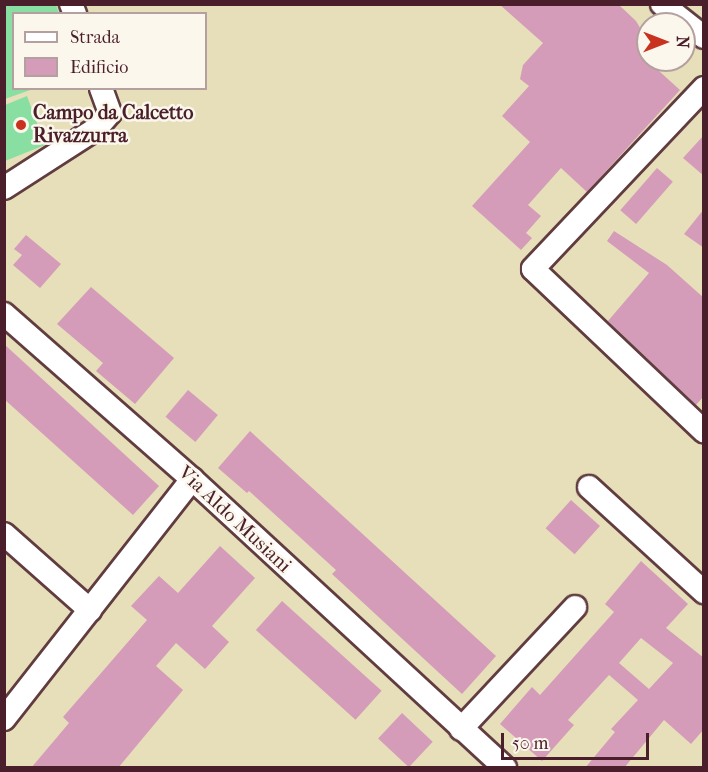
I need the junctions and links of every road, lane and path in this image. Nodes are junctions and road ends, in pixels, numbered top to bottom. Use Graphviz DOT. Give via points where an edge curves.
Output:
graph roads {
  1 [pos="662,4"];
  2 [pos="704,37"];
  3 [pos="704,88"];
  4 [pos="102,90"];
  5 [pos="4,188"];
  6 [pos="4,314"];
  7 [pos="704,431"];
  8 [pos="192,479"];
  9 [pos="589,487"];
  10 [pos="4,534"];
  11 [pos="704,592"];
  12 [pos="575,607"];
  13 [pos="90,610"];
  14 [pos="4,719"];
  15 [pos="461,729"];
  16 [pos="505,768"];
  1 -- 2 [label="street"];
  3 -- 7 [label="street" via="533,269"];
  4 -- 5 [label="street" via="110,113 96,129"];
  6 -- 8 [label="street, Via Aldo Musiani"];
  8 -- 13 [label="street"];
  8 -- 15 [label="street, Via Aldo Musiani"];
  9 -- 11 [label="street"];
  10 -- 13 [label="street"];
  12 -- 15 [label="street"];
  13 -- 14 [label="street"];
  15 -- 16 [label="street, Via Aldo Musiani"];
}
